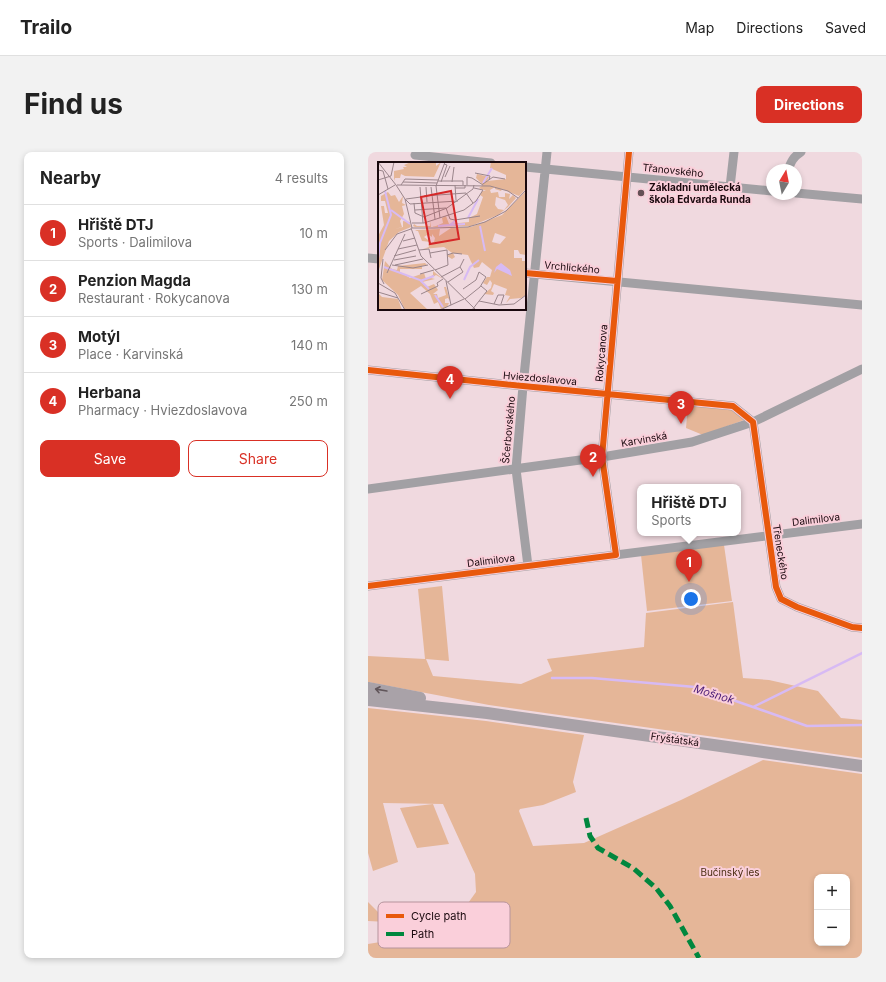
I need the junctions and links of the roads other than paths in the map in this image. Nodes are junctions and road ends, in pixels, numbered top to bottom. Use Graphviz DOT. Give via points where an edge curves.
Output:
graph roads {
  1 [pos="547,152"];
  2 [pos="629,152"];
  3 [pos="734,152"];
  4 [pos="801,152"];
  5 [pos="415,155"];
  6 [pos="457,158"];
  7 [pos="483,162"];
  8 [pos="790,164"];
  9 [pos="526,167"];
  10 [pos="546,169"];
  11 [pos="627,177"];
  12 [pos="730,187"];
  13 [pos="766,190"];
  14 [pos="802,194"];
  15 [pos="862,199"];
  16 [pos="368,258"];
  17 [pos="378,259"];
  18 [pos="530,274"];
  19 [pos="618,281"];
  20 [pos="862,305"];
  21 [pos="862,369"];
  22 [pos="368,370"];
  23 [pos="523,386"];
  24 [pos="608,394"];
  25 [pos="753,422"];
  26 [pos="602,457"];
  27 [pos="516,469"];
  28 [pos="368,489"];
  29 [pos="862,524"];
  30 [pos="768,536"];
  31 [pos="616,555"];
  32 [pos="528,566"];
  33 [pos="368,586"];
  34 [pos="862,628"];
  35 [pos="368,688"];
  36 [pos="368,700"];
  37 [pos="487,713"];
  38 [pos="862,766"];
  1 -- 10 [label="street, Ščerbovského"];
  2 -- 11 [label="street, Rokycanova"];
  3 -- 12 [label="street"];
  4 -- 8 [label="street"];
  5 -- 6 [label="street"];
  6 -- 7 [label="street"];
  9 -- 10 [label="street, Třanovského"];
  10 -- 11 [label="street, Třanovského"];
  10 -- 18 [label="street, Ščerbovského"];
  11 -- 12 [label="street, Třanovského"];
  11 -- 19 [label="street, Rokycanova"];
  12 -- 13 [label="street, Třanovského"];
  14 -- 15 [label="street"];
  16 -- 17 [label="street"];
  18 -- 19 [label="street, Vrchlického"];
  18 -- 23 [label="street, Ščerbovského"];
  19 -- 20 [label="street, Vrchlického"];
  19 -- 24 [label="street, Rokycanova"];
  21 -- 25 [label="street, Karvinská"];
  22 -- 23 [label="street, Hviezdoslavova"];
  23 -- 24 [label="street, Hviezdoslavova"];
  23 -- 27 [label="street, Ščerbovského"];
  24 -- 25 [label="street, Hviezdoslavova" via="733,406"];
  24 -- 26 [label="street, Rokycanova"];
  25 -- 26 [label="street, Karvinská" via="692,442"];
  25 -- 30 [label="street, Třeneckého"];
  26 -- 27 [label="street, Karvinská"];
  26 -- 31 [label="street, Rokycanova"];
  27 -- 28 [label="street, Karvinská"];
  27 -- 32 [label="street, Ščerbovského"];
  29 -- 30 [label="street, Dalimilova"];
  30 -- 31 [label="street, Dalimilova"];
  30 -- 34 [label="street, Třeneckého" via="776,588 781,599 852,627"];
  31 -- 32 [label="street, Dalimilova"];
  32 -- 33 [label="street, Dalimilova"];
  37 -- 35 [label="main road, Fryštátská, one-way"];
  36 -- 37 [label="main road, Fryštátská"];
  37 -- 38 [label="main road, Fryštátská"];
}
